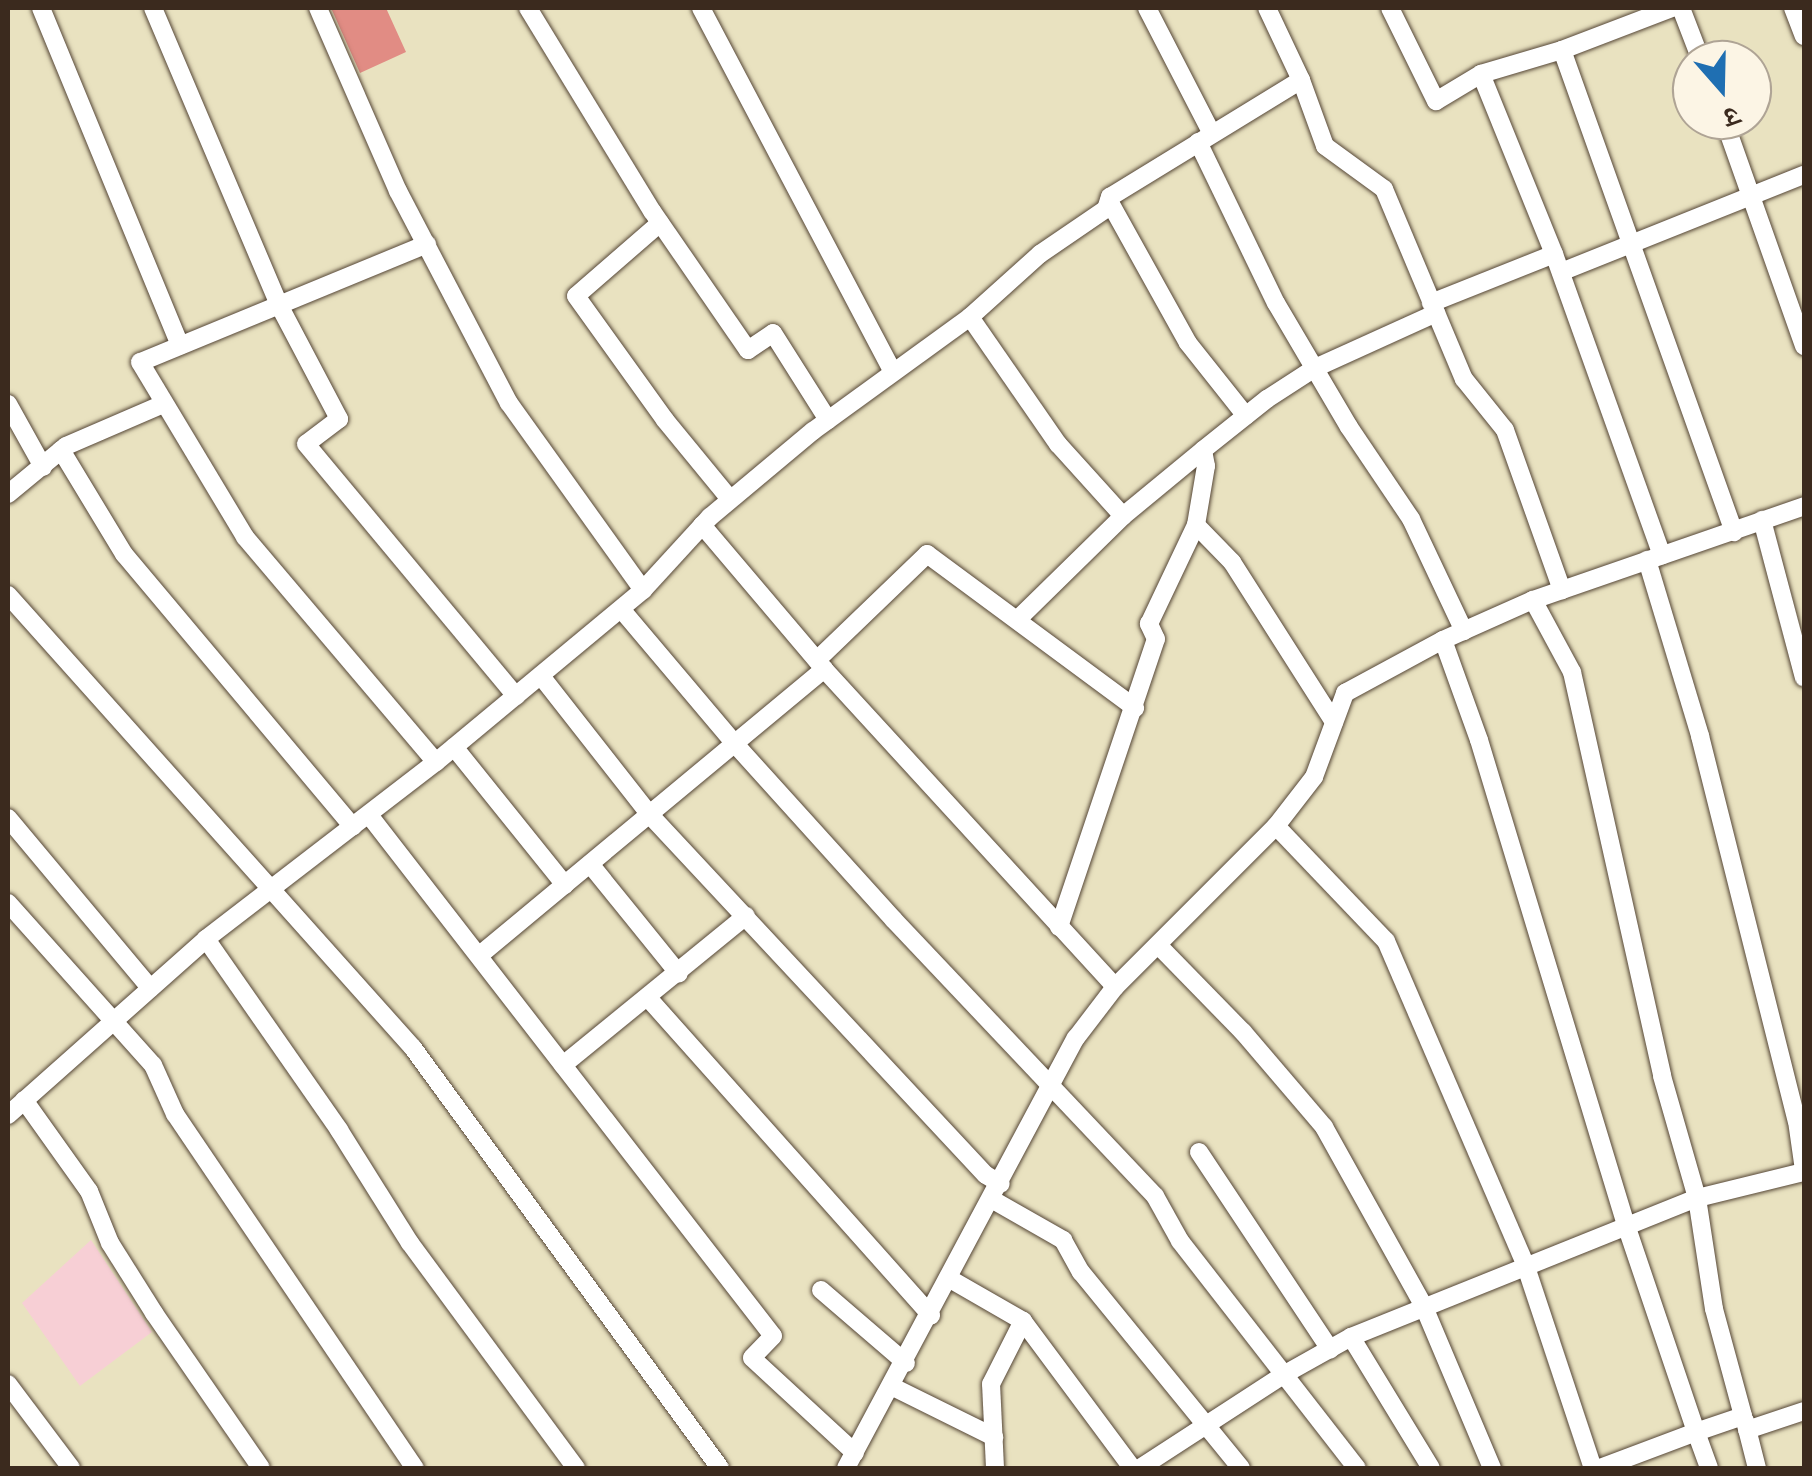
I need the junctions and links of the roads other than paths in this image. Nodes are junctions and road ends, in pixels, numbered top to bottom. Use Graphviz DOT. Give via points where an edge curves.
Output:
graph roads {
  1 [pos="41,8"];
  2 [pos="153,8"];
  3 [pos="318,8"];
  4 [pos="528,8"];
  5 [pos="701,8"];
  6 [pos="1147,8"];
  7 [pos="1267,8"];
  8 [pos="1390,8"];
  9 [pos="1672,8"];
  10 [pos="1681,8"];
  11 [pos="1793,8"];
  12 [pos="1804,36"];
  13 [pos="1693,40"];
  14 [pos="1562,50"];
  15 [pos="1481,74"];
  16 [pos="1301,80"];
  17 [pos="1204,137"];
  18 [pos="1732,140"];
  19 [pos="1804,175"];
  20 [pos="1752,193"];
  21 [pos="1108,202"];
  22 [pos="660,223"];
  23 [pos="1633,242"];
  24 [pos="426,244"];
  25 [pos="1554,254"];
  26 [pos="1561,272"];
  27 [pos="279,304"];
  28 [pos="1434,308"];
  29 [pos="970,317"];
  30 [pos="180,346"];
  31 [pos="1804,346"];
  32 [pos="1315,368"];
  33 [pos="892,372"];
  34 [pos="8,404"];
  35 [pos="163,404"];
  36 [pos="1246,416"];
  37 [pos="828,420"];
  38 [pos="61,450"];
  39 [pos="1204,450"];
  40 [pos="42,467"];
  41 [pos="8,494"];
  42 [pos="730,499"];
  43 [pos="1804,506"];
  44 [pos="1123,516"];
  45 [pos="1762,520"];
  46 [pos="702,525"];
  47 [pos="1196,525"];
  48 [pos="1734,532"];
  49 [pos="1654,557"];
  50 [pos="643,590"];
  51 [pos="1562,590"];
  52 [pos="8,596"];
  53 [pos="1534,600"];
  54 [pos="621,609"];
  55 [pos="1018,620"];
  56 [pos="1464,631"];
  57 [pos="1443,640"];
  58 [pos="821,664"];
  59 [pos="541,676"];
  60 [pos="1804,678"];
  61 [pos="516,696"];
  62 [pos="1135,708"];
  63 [pos="1334,722"];
  64 [pos="735,744"];
  65 [pos="454,747"];
  66 [pos="436,762"];
  67 [pos="369,815"];
  68 [pos="650,815"];
  69 [pos="8,818"];
  70 [pos="1276,826"];
  71 [pos="353,827"];
  72 [pos="590,864"];
  73 [pos="565,885"];
  74 [pos="272,891"];
  75 [pos="8,904"];
  76 [pos="746,916"];
  77 [pos="1059,927"];
  78 [pos="206,939"];
  79 [pos="1158,945"];
  80 [pos="481,954"];
  81 [pos="679,974"];
  82 [pos="1115,987"];
  83 [pos="150,988"];
  84 [pos="649,999"];
  85 [pos="114,1020"];
  86 [pos="563,1066"];
  87 [pos="1047,1085"];
  88 [pos="24,1100"];
  89 [pos="8,1115"];
  90 [pos="1800,1120"];
  91 [pos="1199,1152"];
  92 [pos="1804,1171"];
  93 [pos="997,1192"];
  94 [pos="1697,1198"];
  95 [pos="1626,1225"];
  96 [pos="1525,1264"];
  97 [pos="950,1280"];
  98 [pos="821,1290"];
  99 [pos="1424,1307"];
  100 [pos="931,1315"];
  101 [pos="1023,1321"];
  102 [pos="1351,1337"];
  103 [pos="1330,1348"];
  104 [pos="906,1362"];
  105 [pos="1285,1374"];
  106 [pos="8,1384"];
  107 [pos="893,1387"];
  108 [pos="1804,1412"];
  109 [pos="1745,1423"];
  110 [pos="1208,1424"];
  111 [pos="1696,1432"];
  112 [pos="994,1437"];
  113 [pos="851,1461"];
  114 [pos="71,1468"];
  115 [pos="261,1468"];
  116 [pos="415,1468"];
  117 [pos="576,1468"];
  118 [pos="720,1468"];
  119 [pos="996,1468"];
  120 [pos="1132,1468"];
  121 [pos="1140,1468"];
  122 [pos="1241,1468"];
  123 [pos="1357,1468"];
  124 [pos="1431,1468"];
  125 [pos="1492,1468"];
  126 [pos="1597,1468"];
  127 [pos="1709,1468"];
  128 [pos="1758,1468"];
  1 -- 30 [label="street"];
  2 -- 27 [label="street"];
  3 -- 24 [label="street"];
  4 -- 22 [label="street"];
  5 -- 33 [label="street"];
  6 -- 17 [label="street"];
  7 -- 16 [label="street"];
  8 -- 15 [label="street" via="1436,102"];
  9 -- 14 [label="street"];
  10 -- 13 [label="street"];
  11 -- 12 [label="street"];
  14 -- 15 [label="street"];
  14 -- 23 [label="street"];
  15 -- 25 [label="street"];
  16 -- 17 [label="street"];
  16 -- 28 [label="street" via="1325,146 1384,189"];
  17 -- 21 [label="street"];
  17 -- 32 [label="street" via="1276,303"];
  18 -- 20 [label="street"];
  19 -- 20 [label="street"];
  20 -- 23 [label="street"];
  20 -- 31 [label="street"];
  21 -- 29 [label="street"];
  21 -- 36 [label="street" via="1188,342"];
  22 -- 37 [label="street" via="748,350 772,333"];
  22 -- 42 [label="street" via="576,296"];
  23 -- 26 [label="street"];
  23 -- 48 [label="street"];
  24 -- 27 [label="street"];
  24 -- 50 [label="street" via="509,403"];
  25 -- 26 [label="street"];
  25 -- 28 [label="street"];
  26 -- 49 [label="street"];
  27 -- 30 [label="street"];
  27 -- 61 [label="street" via="340,419 306,444"];
  28 -- 32 [label="street"];
  28 -- 51 [label="street" via="1464,379 1506,430"];
  29 -- 33 [label="street"];
  29 -- 44 [label="street" via="1058,444"];
  30 -- 35 [label="street" via="140,362"];
  32 -- 36 [label="street"];
  32 -- 56 [label="street" via="1411,519"];
  33 -- 37 [label="street"];
  34 -- 40 [label="street"];
  35 -- 38 [label="street"];
  35 -- 66 [label="street" via="245,536"];
  36 -- 39 [label="street"];
  37 -- 42 [label="street"];
  38 -- 40 [label="street"];
  38 -- 71 [label="street" via="124,554"];
  39 -- 44 [label="street"];
  39 -- 47 [label="street"];
  40 -- 41 [label="street"];
  42 -- 46 [label="street"];
  43 -- 45 [label="street"];
  44 -- 55 [label="street"];
  45 -- 48 [label="street"];
  45 -- 60 [label="street"];
  46 -- 50 [label="street"];
  46 -- 58 [label="street"];
  47 -- 62 [label="street" via="1149,624 1156,639"];
  47 -- 63 [label="street" via="1232,562"];
  48 -- 49 [label="street"];
  49 -- 51 [label="street"];
  49 -- 90 [label="street"];
  50 -- 54 [label="street"];
  51 -- 53 [label="street"];
  52 -- 74 [label="street"];
  53 -- 56 [label="street"];
  53 -- 94 [label="street" via="1572,672 1662,1076"];
  54 -- 59 [label="street"];
  54 -- 64 [label="street"];
  55 -- 58 [label="street" via="927,554"];
  55 -- 62 [label="street"];
  56 -- 57 [label="street"];
  57 -- 63 [label="street" via="1345,693"];
  57 -- 95 [label="street"];
  58 -- 64 [label="street"];
  58 -- 77 [label="street"];
  59 -- 61 [label="street"];
  59 -- 68 [label="street"];
  61 -- 65 [label="street"];
  62 -- 77 [label="street"];
  63 -- 70 [label="street" via="1314,778"];
  64 -- 68 [label="street"];
  64 -- 87 [label="street"];
  65 -- 66 [label="street"];
  65 -- 73 [label="street"];
  66 -- 67 [label="street"];
  67 -- 71 [label="street"];
  67 -- 80 [label="street"];
  68 -- 72 [label="street"];
  68 -- 76 [label="street"];
  69 -- 83 [label="street"];
  70 -- 79 [label="street"];
  70 -- 96 [label="street" via="1386,941"];
  71 -- 74 [label="street"];
  72 -- 73 [label="street"];
  72 -- 81 [label="street"];
  73 -- 80 [label="street"];
  74 -- 78 [label="street"];
  74 -- 118 [label="street" via="413,1048"];
  75 -- 85 [label="street"];
  76 -- 81 [label="street"];
  76 -- 93 [label="street"];
  77 -- 82 [label="street"];
  78 -- 83 [label="street"];
  78 -- 117 [label="street" via="410,1243"];
  79 -- 82 [label="street"];
  79 -- 99 [label="street" via="1324,1128"];
  80 -- 86 [label="street"];
  81 -- 84 [label="street"];
  82 -- 87 [label="street"];
  83 -- 85 [label="street"];
  84 -- 86 [label="street"];
  84 -- 100 [label="street"];
  85 -- 88 [label="street"];
  85 -- 116 [label="street" via="152,1065 175,1114"];
  86 -- 113 [label="street" via="774,1336 752,1358"];
  87 -- 93 [label="street"];
  87 -- 105 [label="street" via="1155,1196 1180,1241"];
  88 -- 89 [label="street"];
  88 -- 115 [label="street" via="88,1191 110,1244 154,1314"];
  90 -- 92 [label="street"];
  91 -- 103 [label="street"];
  92 -- 94 [label="street"];
  93 -- 97 [label="street"];
  93 -- 110 [label="street" via="1063,1240 1081,1272"];
  94 -- 95 [label="street"];
  94 -- 109 [label="street" via="1714,1309"];
  95 -- 96 [label="street"];
  95 -- 111 [label="street"];
  96 -- 99 [label="street"];
  96 -- 126 [label="street"];
  97 -- 100 [label="street"];
  97 -- 101 [label="street"];
  98 -- 104 [label="street"];
  99 -- 102 [label="street"];
  99 -- 125 [label="street"];
  100 -- 104 [label="street"];
  101 -- 112 [label="street" via="991,1384"];
  101 -- 120 [label="street"];
  102 -- 103 [label="street"];
  102 -- 124 [label="street"];
  103 -- 105 [label="street"];
  104 -- 107 [label="street"];
  105 -- 110 [label="street"];
  105 -- 123 [label="street"];
  106 -- 114 [label="street"];
  107 -- 112 [label="street"];
  107 -- 113 [label="street"];
  108 -- 109 [label="street"];
  109 -- 111 [label="street"];
  109 -- 128 [label="street"];
  110 -- 121 [label="street"];
  110 -- 122 [label="street"];
  111 -- 126 [label="street"];
  111 -- 127 [label="street"];
  112 -- 119 [label="street"];
}
